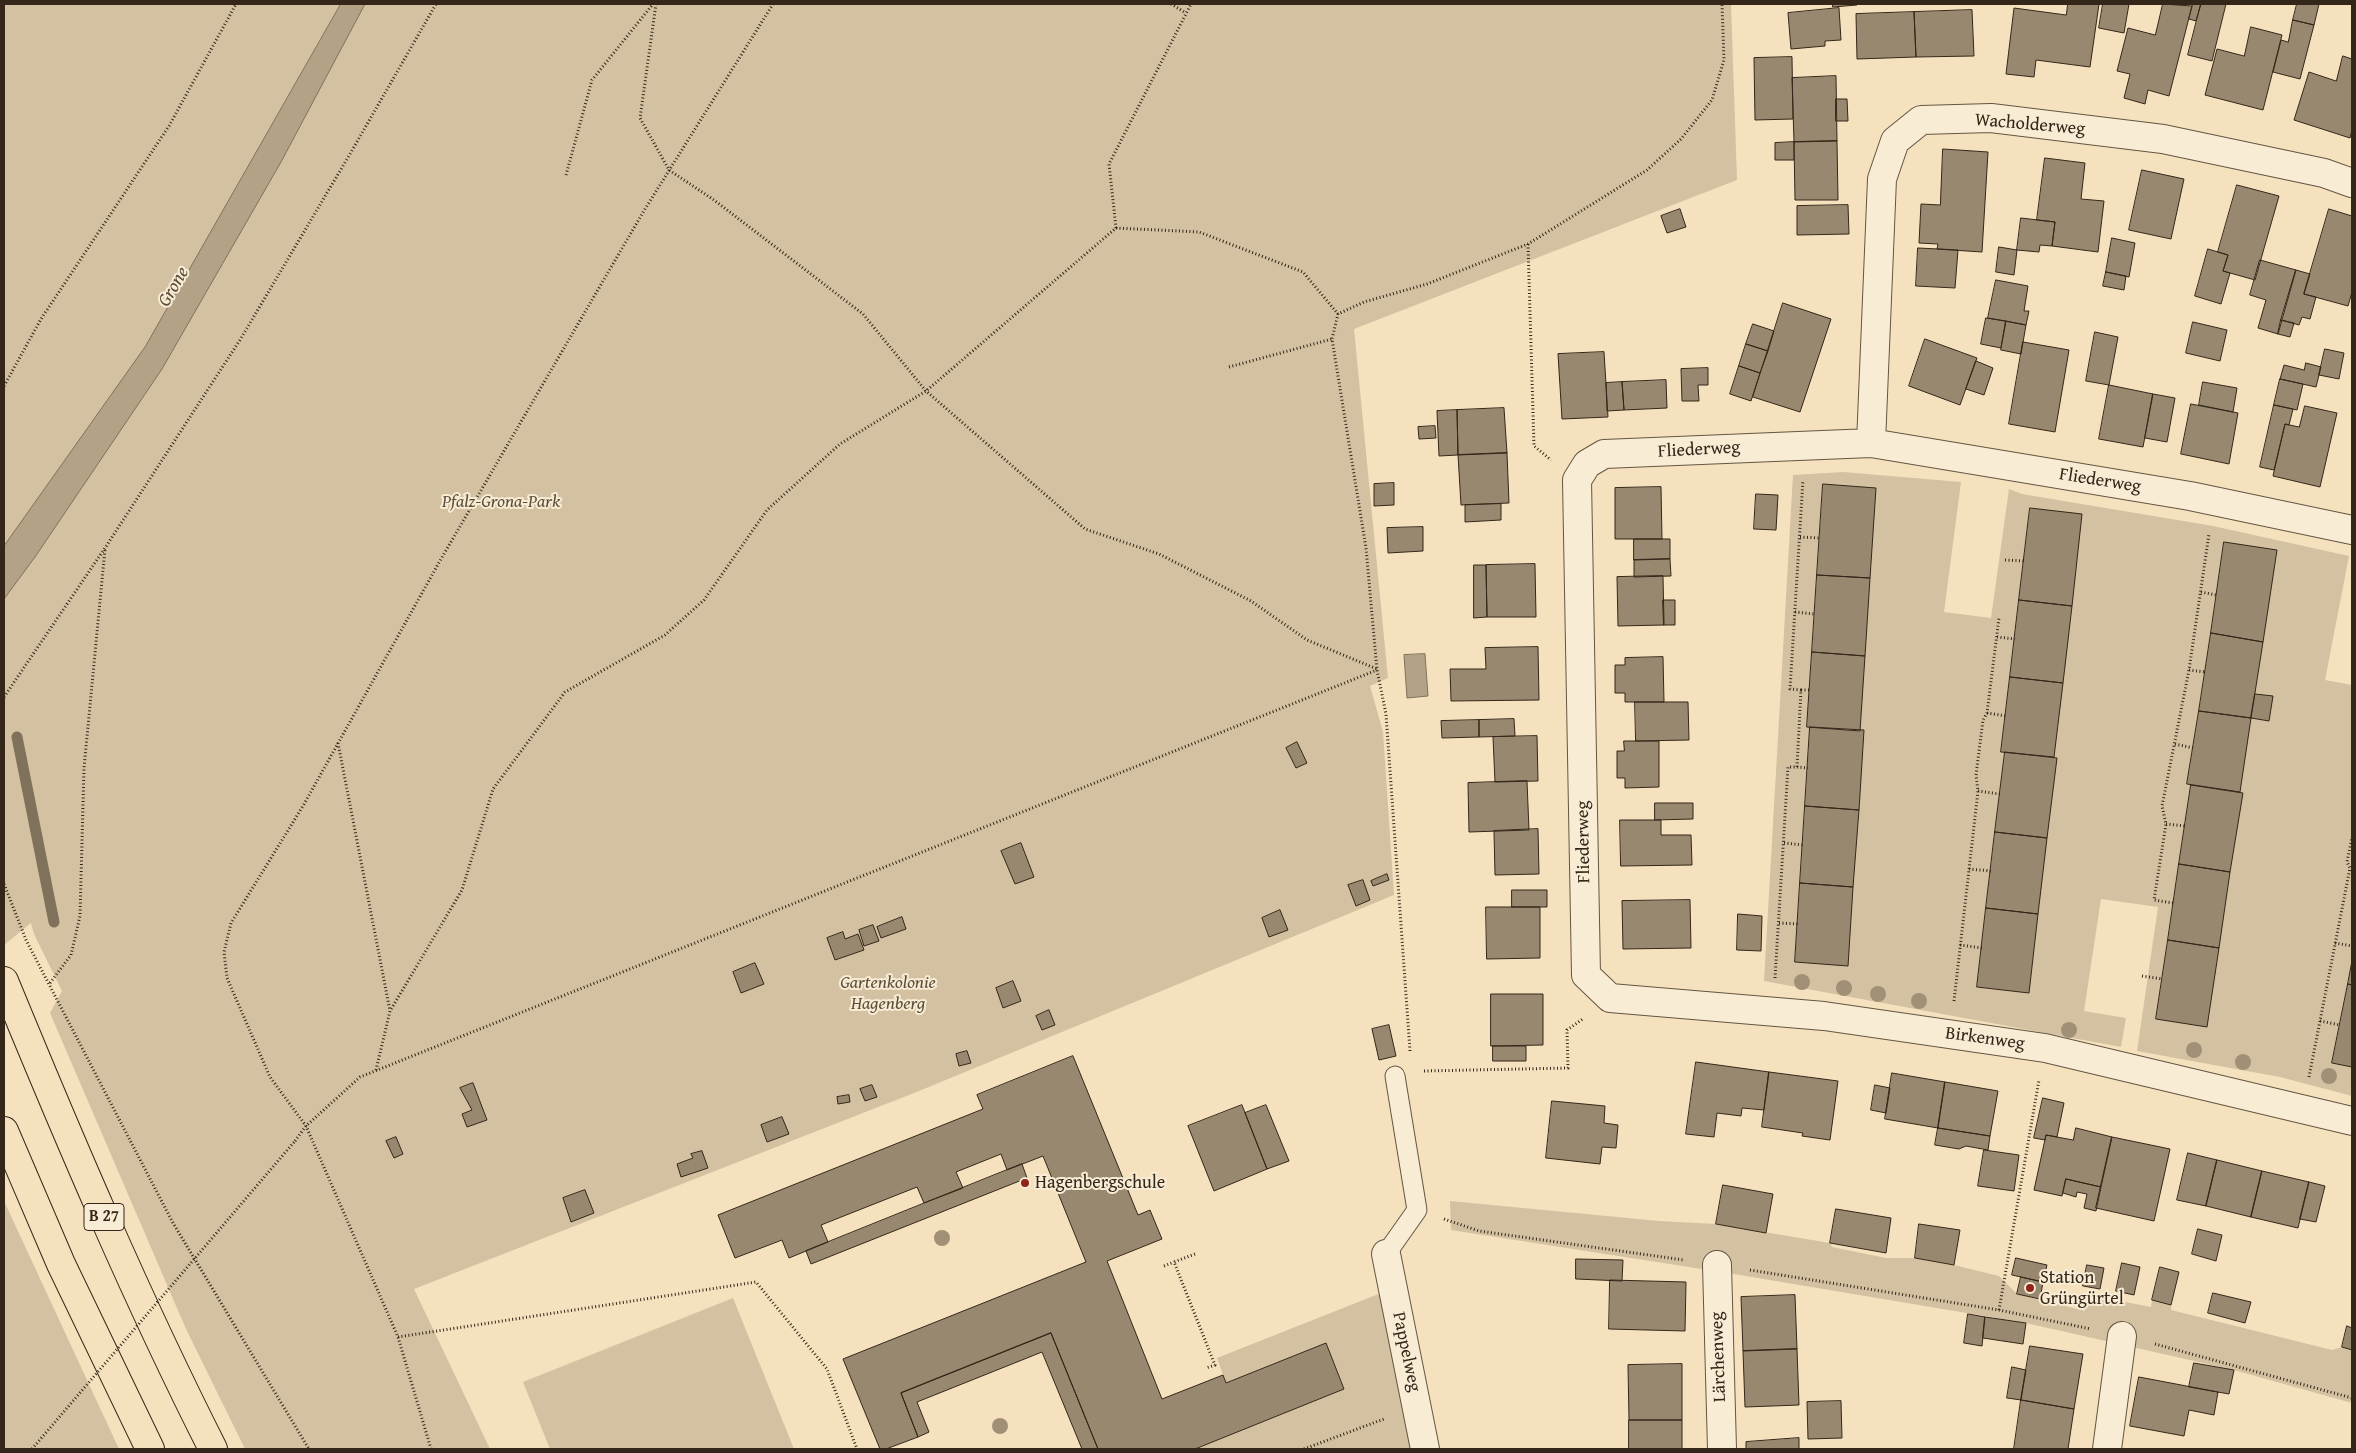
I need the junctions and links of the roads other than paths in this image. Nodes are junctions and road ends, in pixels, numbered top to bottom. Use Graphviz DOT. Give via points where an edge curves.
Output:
graph roads {
  1 [pos="2352,183"];
  2 [pos="1870,443"];
  3 [pos="2352,530"];
  4 [pos="4,981"];
  5 [pos="1610,998"];
  6 [pos="1403,1073"];
  7 [pos="2352,1121"];
  8 [pos="4,1131"];
  9 [pos="1386,1254"];
  10 [pos="1716,1265"];
  11 [pos="2122,1336"];
  12 [pos="150,1449"];
  13 [pos="213,1449"];
  14 [pos="1425,1449"];
  15 [pos="1722,1449"];
  16 [pos="2107,1449"];
  1 -- 2 [label="street, Wacholderweg" via="2324,173 2163,139 1991,118 1921,120 1895,141 1882,179"];
  2 -- 3 [label="street, Fliederweg" via="2214,501"];
  2 -- 5 [label="street, Fliederweg" via="1604,454 1587,464 1577,480 1586,974"];
  4 -- 13 [label="highway, B 27" via="117,1246"];
  5 -- 7 [label="street, Birkenweg" via="1824,1016 2045,1048"];
  6 -- 9 [label="lane" via="1417,1210"];
  8 -- 12 [label="highway" via="61,1264"];
  9 -- 14 [label="street, Pappelweg"];
  10 -- 15 [label="street, Lärchenweg"];
  11 -- 16 [label="street"];
}
